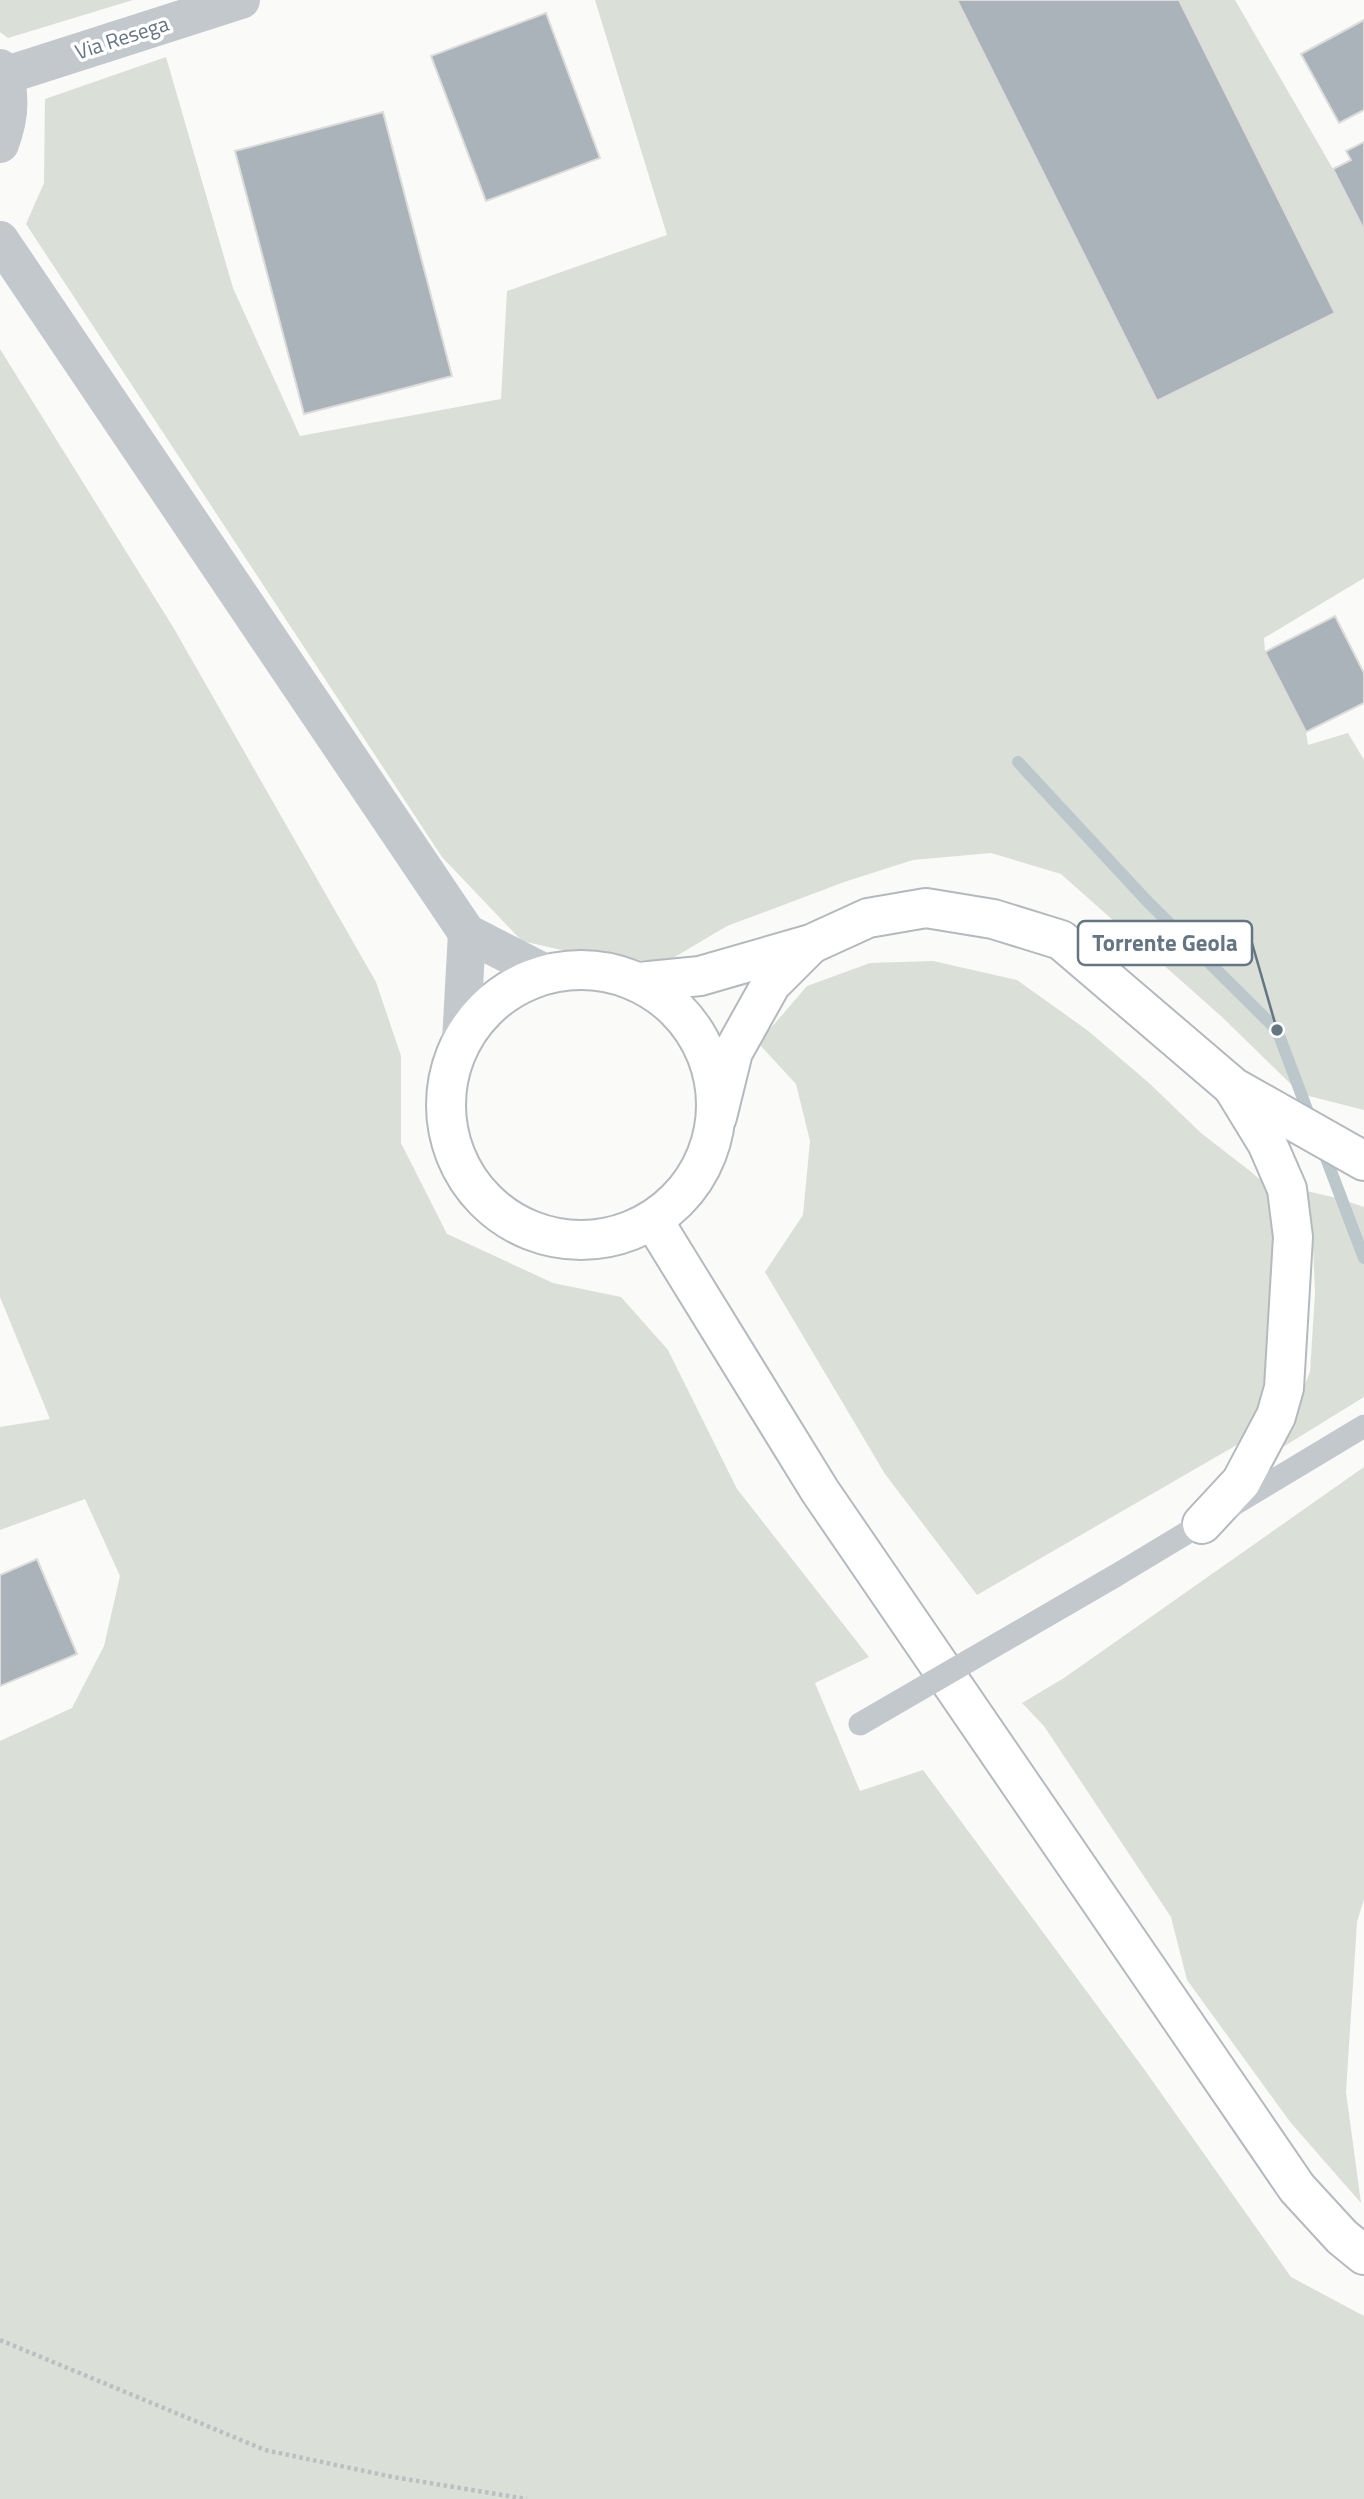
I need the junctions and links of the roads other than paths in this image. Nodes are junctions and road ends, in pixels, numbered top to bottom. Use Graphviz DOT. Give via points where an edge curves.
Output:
graph roads {
  1 [pos="241,0"];
  2 [pos="2,72"];
  3 [pos="0,144"];
  4 [pos="0,240"];
  5 [pos="467,933"];
  6 [pos="811,944"];
  7 [pos="547,974"];
  8 [pos="639,982"];
  9 [pos="461,1041"];
  10 [pos="1233,1087"];
  11 [pos="717,1117"];
  12 [pos="1359,1159"];
  13 [pos="653,1220"];
  14 [pos="1364,1426"];
  15 [pos="1202,1524"];
  16 [pos="860,1724"];
  17 [pos="1364,2255"];
  1 -- 2 [label="street, Via Resega"];
  2 -- 3 [label="street" via="9,100"];
  4 -- 5 [label="street"];
  5 -- 7 [label="street"];
  5 -- 9 [label="street"];
  6 -- 8 [label="main road" via="700,976"];
  6 -- 10 [label="main road" via="868,918 926,908 993,919 1061,940"];
  6 -- 11 [label="main road" via="771,984 733,1052"];
  7 -- 8 [label="main road" via="578,969"];
  7 -- 9 [label="main road" via="513,988 483,1012"];
  8 -- 11 [label="main road" via="673,1005 699,1037 714,1075"];
  9 -- 13 [label="main road" via="447,1084 447,1128 462,1170 489,1204 526,1229 569,1240 613,1237"];
  10 -- 12 [label="main road"];
  10 -- 15 [label="main road" via="1267,1143 1287,1189 1293,1237 1284,1388 1276,1416 1241,1482"];
  11 -- 13 [label="main road" via="707,1157 685,1193"];
  13 -- 17 [label="main road" via="820,1491 1297,2188"];
  14 -- 15 [label="lane"];
  15 -- 16 [label="lane, bridge"];
}
